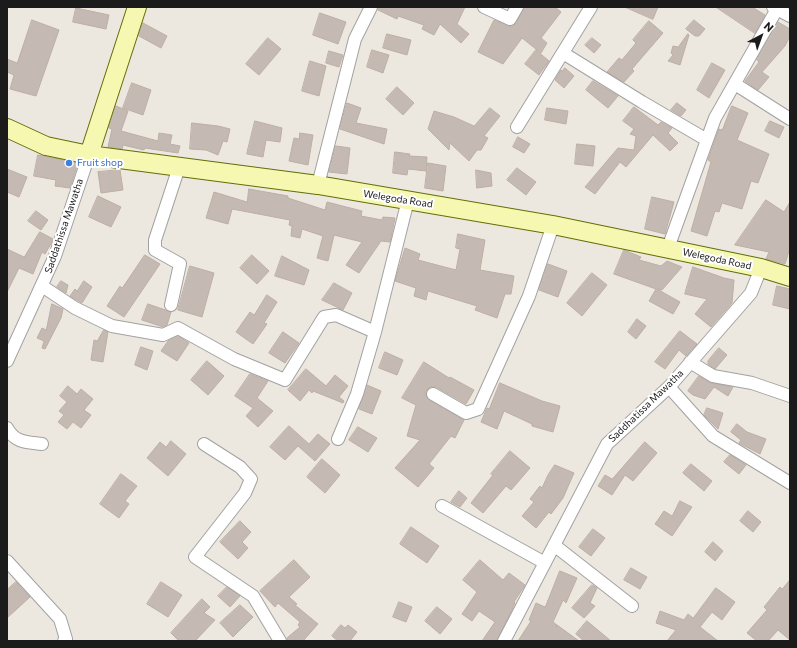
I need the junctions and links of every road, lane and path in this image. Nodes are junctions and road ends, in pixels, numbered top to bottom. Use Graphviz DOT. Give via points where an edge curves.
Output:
graph roads {
  1 [pos="137,7"];
  2 [pos="371,7"];
  3 [pos="484,7"];
  4 [pos="517,7"];
  5 [pos="591,7"];
  6 [pos="775,8"];
  7 [pos="790,16"];
  8 [pos="563,53"];
  9 [pos="735,84"];
  10 [pos="790,119"];
  11 [pos="517,127"];
  12 [pos="7,128"];
  13 [pos="707,140"];
  14 [pos="89,155"];
  15 [pos="179,167"];
  16 [pos="318,185"];
  17 [pos="408,200"];
  18 [pos="553,225"];
  19 [pos="668,248"];
  20 [pos="761,268"];
  21 [pos="790,277"];
  22 [pos="42,286"];
  23 [pos="171,304"];
  24 [pos="375,332"];
  25 [pos="7,361"];
  26 [pos="690,362"];
  27 [pos="668,387"];
  28 [pos="433,394"];
  29 [pos="790,396"];
  30 [pos="7,428"];
  31 [pos="338,439"];
  32 [pos="42,444"];
  33 [pos="204,444"];
  34 [pos="790,483"];
  35 [pos="442,506"];
  36 [pos="554,545"];
  37 [pos="7,561"];
  38 [pos="545,563"];
  39 [pos="632,606"];
  40 [pos="64,641"];
  41 [pos="280,641"];
  42 [pos="504,641"];
  1 -- 14 [label="street"];
  2 -- 16 [label="street" via="355,39"];
  3 -- 4 [label="street" via="510,19"];
  5 -- 8 [label="street"];
  6 -- 7 [label="street"];
  6 -- 9 [label="street"];
  8 -- 11 [label="street"];
  8 -- 13 [label="street"];
  9 -- 10 [label="street"];
  9 -- 13 [label="street"];
  12 -- 14 [label="street, Welegoda Road" via="46,146"];
  13 -- 19 [label="street"];
  14 -- 15 [label="street, Welegoda Road"];
  14 -- 22 [label="street, Saddathissa Mawatha" via="55,256"];
  15 -- 16 [label="street, Welegoda Road"];
  15 -- 23 [label="street" via="155,240 156,250 180,264"];
  16 -- 17 [label="street, Welegoda Road"];
  17 -- 18 [label="street, Welegoda Road"];
  17 -- 24 [label="street"];
  18 -- 19 [label="street, Welegoda Road"];
  18 -- 28 [label="street" via="528,296 478,409 466,413"];
  19 -- 20 [label="street, Welegoda Road"];
  20 -- 21 [label="street, Welegoda Road"];
  20 -- 26 [label="street, Saddhatissa Mawatha" via="751,293"];
  22 -- 24 [label="street" via="75,308 112,326 163,335 178,328 234,359 285,380 324,317 336,316"];
  22 -- 25 [label="street, Saddathissa Mawatha"];
  24 -- 31 [label="street" via="357,394"];
  26 -- 27 [label="street, Saddhatissa Mawatha"];
  26 -- 29 [label="street" via="713,376 752,383"];
  27 -- 34 [label="street" via="713,436"];
  27 -- 36 [label="street, Saddhatissa Mawatha" via="607,444"];
  30 -- 32 [label="street" via="19,441"];
  33 -- 41 [label="street" via="240,467 251,479 246,493 195,557 253,596"];
  35 -- 38 [label="street"];
  36 -- 38 [label="street, Saddhatissa Mawatha"];
  36 -- 39 [label="street"];
  37 -- 40 [label="street" via="60,619 66,639"];
  38 -- 42 [label="street, Saddhatissa Mawatha"];
}
